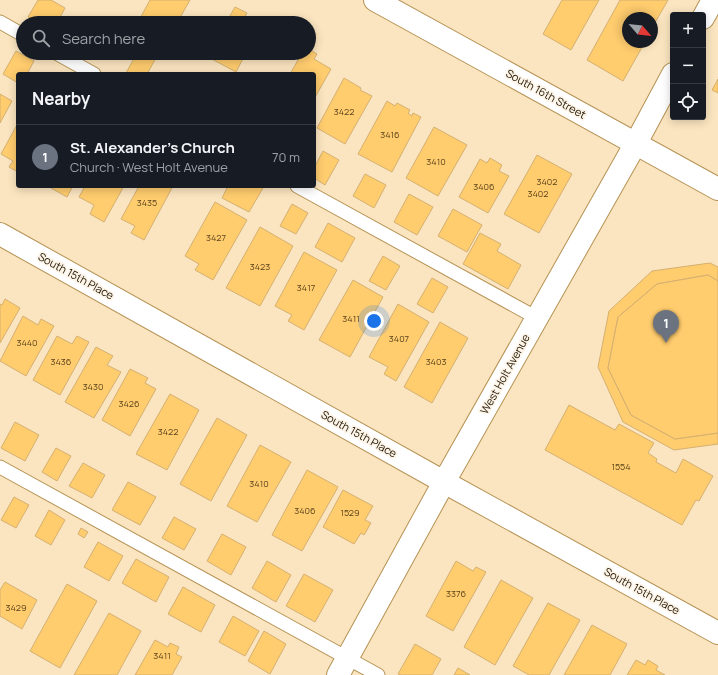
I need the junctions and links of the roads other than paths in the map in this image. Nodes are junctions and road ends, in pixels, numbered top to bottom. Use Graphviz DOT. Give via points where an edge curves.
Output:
graph roads {
  1 [pos="375,0"];
  2 [pos="713,0"];
  3 [pos="706,13"];
  4 [pos="0,22"];
  5 [pos="16,31"];
  6 [pos="69,60"];
  7 [pos="90,72"];
  8 [pos="670,80"];
  9 [pos="636,143"];
  10 [pos="302,188"];
  11 [pos="718,189"];
  12 [pos="0,234"];
  13 [pos="537,318"];
  14 [pos="0,467"];
  15 [pos="444,482"];
  16 [pos="718,633"];
  17 [pos="343,666"];
  18 [pos="378,675"];
  1 -- 9 [label="street, South 16th Street"];
  2 -- 3 [label="street"];
  4 -- 5 [label="lane"];
  6 -- 7 [label="lane"];
  8 -- 9 [label="street, West Holt Avenue"];
  9 -- 11 [label="street, South 16th Street"];
  9 -- 13 [label="street, West Holt Avenue"];
  10 -- 13 [label="lane"];
  12 -- 15 [label="street, South 15th Place"];
  13 -- 15 [label="street, West Holt Avenue"];
  14 -- 17 [label="lane"];
  15 -- 16 [label="street, South 15th Place"];
  15 -- 17 [label="street, West Holt Avenue"];
  17 -- 18 [label="lane"];
}
